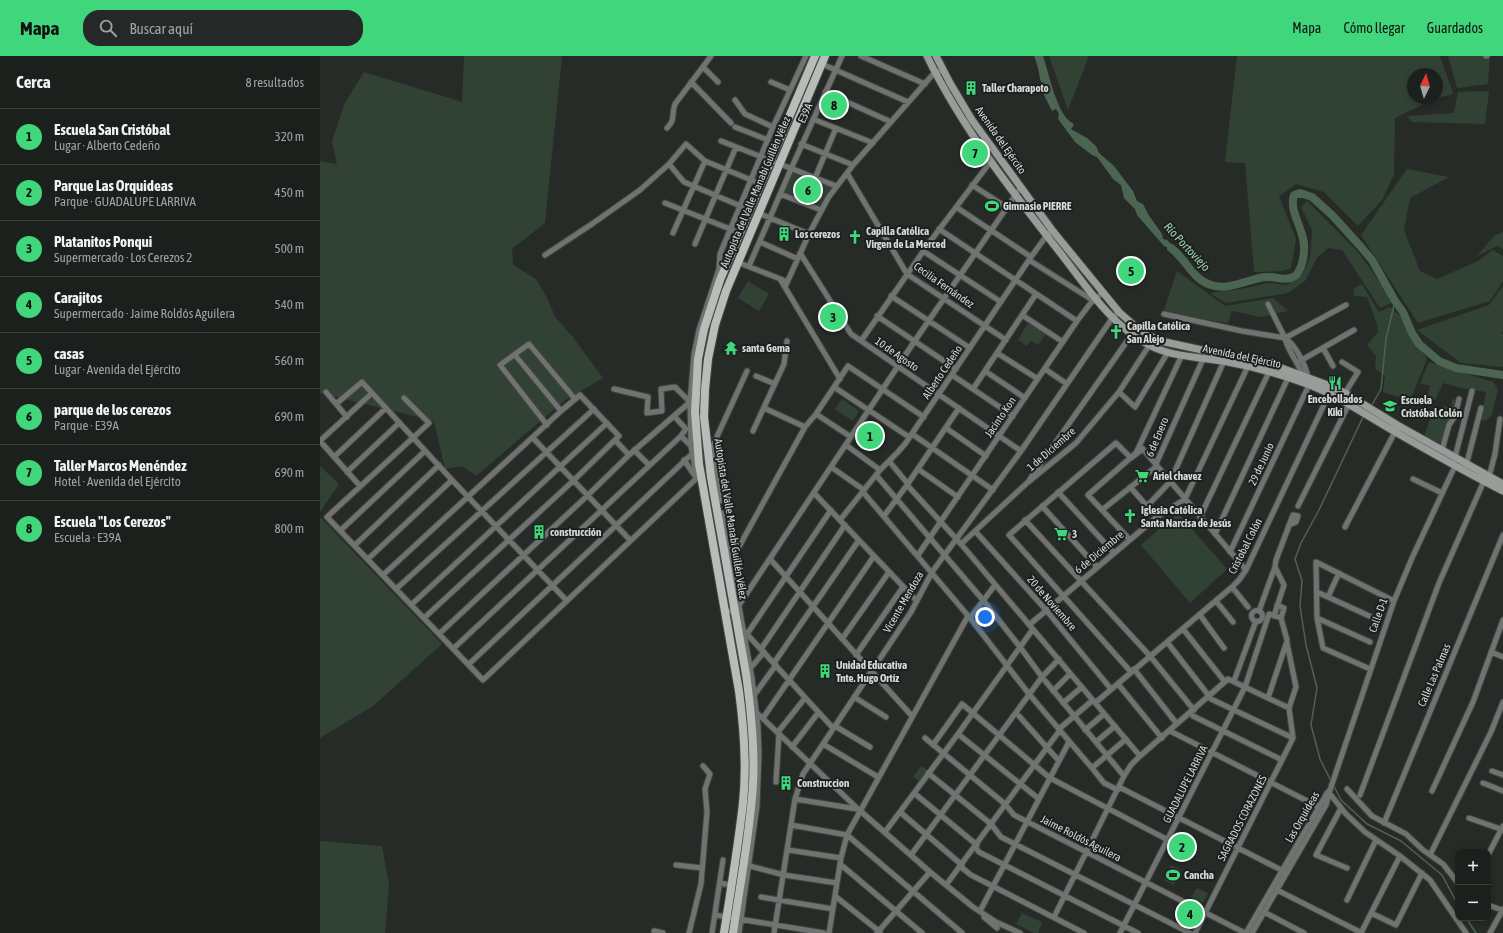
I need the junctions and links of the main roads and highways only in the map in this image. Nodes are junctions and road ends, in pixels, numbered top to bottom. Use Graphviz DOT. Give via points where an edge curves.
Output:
graph roads {
  1 [pos="815,56"];
  2 [pos="825,56"];
  3 [pos="936,56"];
  4 [pos="926,57"];
  5 [pos="956,93"];
  6 [pos="948,97"];
  7 [pos="1049,232"];
  8 [pos="1116,315"];
  9 [pos="1205,355"];
  10 [pos="1250,363"];
  11 [pos="1306,380"];
  12 [pos="1397,429"];
  13 [pos="1454,463"];
  14 [pos="1487,479"];
  15 [pos="1503,484"];
  16 [pos="1503,491"];
  17 [pos="724,933"];
  18 [pos="733,933"];
  1 -- 17 [label="main road, Autopista del Valle Manabí Guillén Vélez / E39A" via="718,286 706,324 692,400 694,450 726,612 742,710 743,803"];
  2 -- 18 [label="main road, Autopista del Valle Manabí Guillén Vélez / E39A" via="737,262 718,313 708,359 704,401 708,457 754,710 753,787 738,919"];
  3 -- 5 [label="main road, Avenida del Ejército"];
  4 -- 6 [label="main road, Avenida del Ejército"];
  5 -- 6 [label="main road"];
  5 -- 7 [label="main road, Avenida del Ejército"];
  6 -- 7 [label="main road, Avenida del Ejército" via="1015,194"];
  7 -- 8 [label="main road, Avenida del Ejército" via="1103,293"];
  7 -- 8 [label="main road, Avenida del Ejército" via="1094,299"];
  8 -- 9 [label="main road, Avenida del Ejército" via="1154,338"];
  8 -- 9 [label="main road, Avenida del Ejército" via="1132,334 1150,346 1182,355"];
  9 -- 10 [label="main road, Avenida del Ejército"];
  9 -- 10 [label="main road, Avenida del Ejército" via="1224,362"];
  10 -- 11 [label="main road, Avenida del Ejército"];
  10 -- 11 [label="main road, Avenida del Ejército" via="1288,378"];
  11 -- 12 [label="main road, Avenida del Ejército"];
  11 -- 12 [label="main road, Avenida del Ejército" via="1345,393"];
  12 -- 13 [label="main road, Avenida del Ejército"];
  12 -- 13 [label="main road, Avenida del Ejército" via="1442,450"];
  13 -- 14 [label="main road, Avenida del Ejército"];
  14 -- 15 [label="main road, Avenida del Ejército"];
  14 -- 16 [label="main road, Avenida del Ejército"];
}
